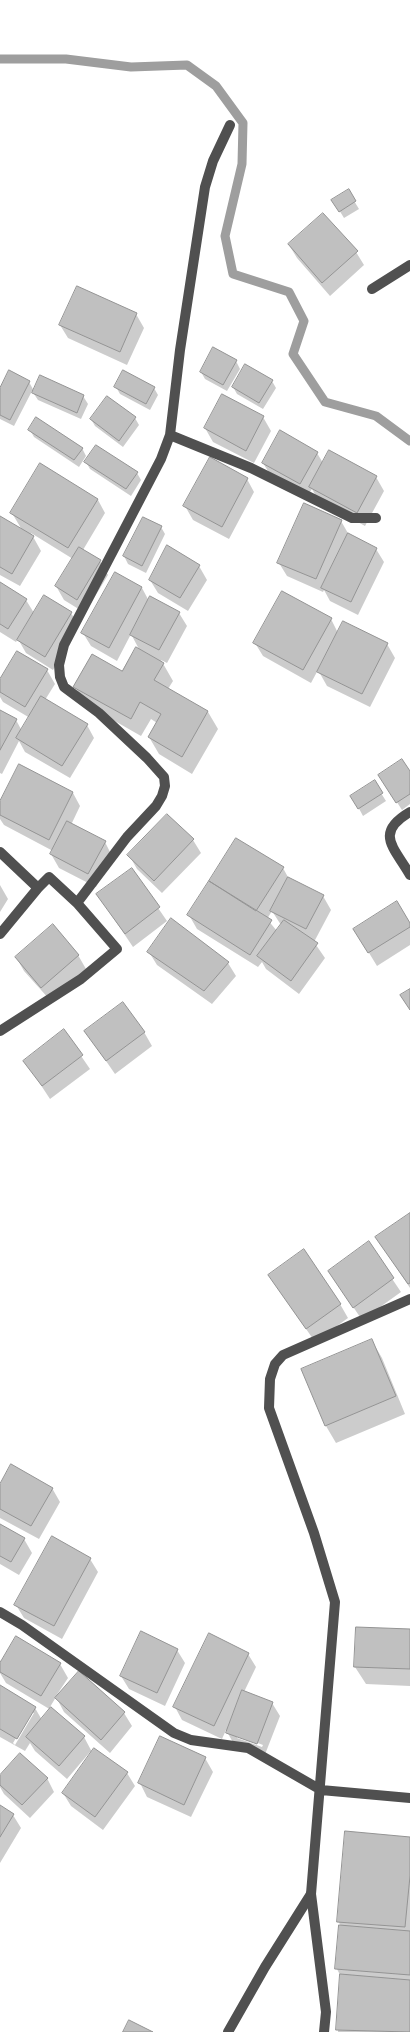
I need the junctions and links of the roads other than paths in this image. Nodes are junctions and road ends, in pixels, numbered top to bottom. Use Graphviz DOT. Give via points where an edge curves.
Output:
graph roads {
  1 [pos="230,125"];
  2 [pos="410,265"];
  3 [pos="372,288"];
  4 [pos="170,435"];
  5 [pos="376,518"];
  6 [pos="410,812"];
  7 [pos="0,852"];
  8 [pos="410,875"];
  9 [pos="38,888"];
  10 [pos="77,903"];
  11 [pos="0,934"];
  12 [pos="0,1031"];
  13 [pos="410,1299"];
  14 [pos="0,1612"];
  15 [pos="321,1790"];
  16 [pos="410,1798"];
  17 [pos="311,1894"];
  18 [pos="228,2032"];
  19 [pos="324,2032"];
  1 -- 4 [label="street" via="213,160 205,188"];
  2 -- 3 [label="street"];
  4 -- 5 [label="street" via="251,468 352,518"];
  4 -- 10 [label="street" via="162,459 64,646 59,665 64,687 99,713 147,758 164,777 165,786 156,806 127,837"];
  6 -- 8 [label="street" via="395,821 390,841"];
  7 -- 9 [label="street"];
  9 -- 10 [label="street" via="49,877"];
  9 -- 11 [label="street"];
  10 -- 12 [label="street" via="117,949 81,979"];
  13 -- 15 [label="street" via="283,1355 275,1364 270,1379 269,1408 335,1602"];
  14 -- 15 [label="street" via="174,1733 191,1740 248,1748"];
  15 -- 16 [label="street"];
  15 -- 17 [label="street"];
  17 -- 18 [label="street"];
  17 -- 19 [label="street" via="326,2012"];
}
